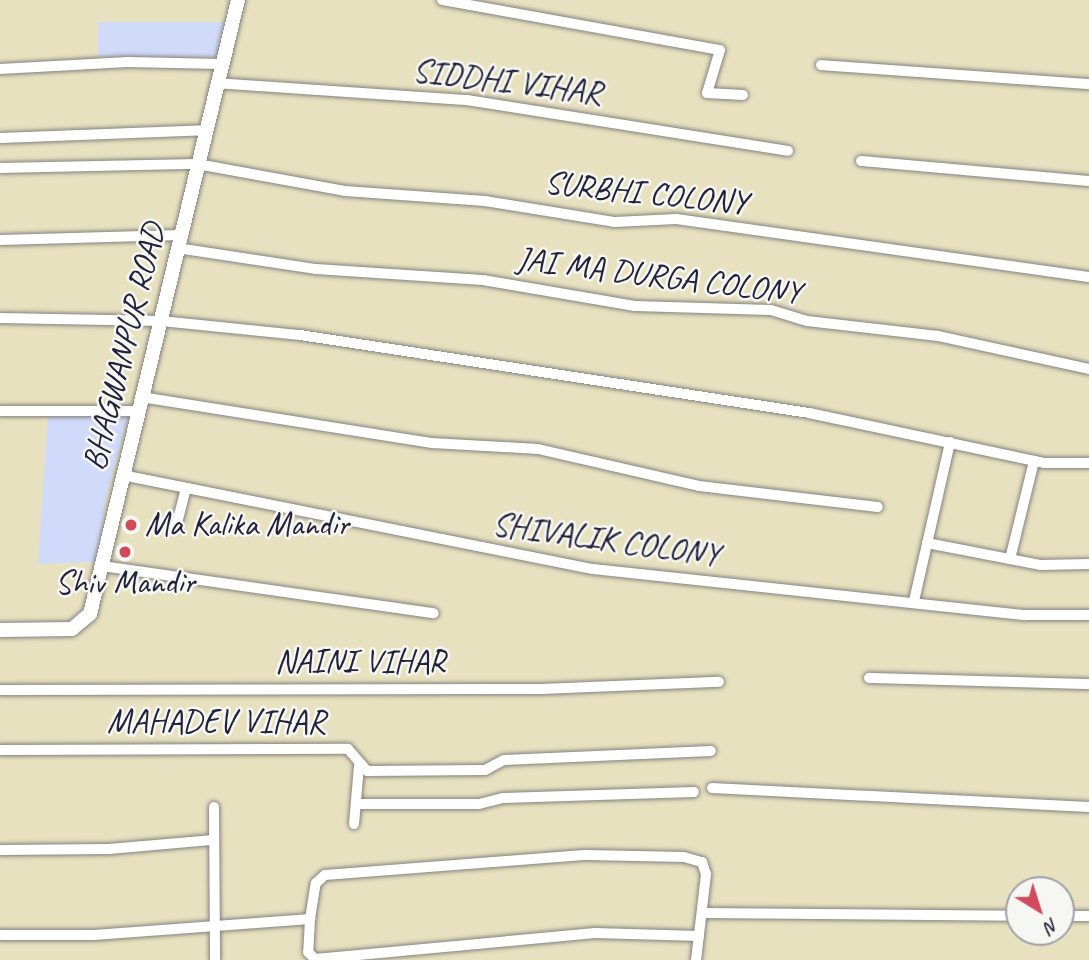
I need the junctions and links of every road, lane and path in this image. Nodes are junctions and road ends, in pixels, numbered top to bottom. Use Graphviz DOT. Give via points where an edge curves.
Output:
graph roads {
  1 [pos="238,0"];
  2 [pos="442,0"];
  3 [pos="221,64"];
  4 [pos="821,65"];
  5 [pos="0,69"];
  6 [pos="216,83"];
  7 [pos="1089,84"];
  8 [pos="743,95"];
  9 [pos="205,130"];
  10 [pos="0,138"];
  11 [pos="788,151"];
  12 [pos="861,160"];
  13 [pos="197,164"];
  14 [pos="0,168"];
  15 [pos="1089,181"];
  16 [pos="0,240"];
  17 [pos="179,242"];
  18 [pos="1089,276"];
  19 [pos="0,318"];
  20 [pos="161,321"];
  21 [pos="1089,369"];
  22 [pos="139,404"];
  23 [pos="0,411"];
  24 [pos="950,442"];
  25 [pos="1034,461"];
  26 [pos="1089,463"];
  27 [pos="122,475"];
  28 [pos="186,488"];
  29 [pos="878,507"];
  30 [pos="176,527"];
  31 [pos="927,543"];
  32 [pos="1010,559"];
  33 [pos="1089,564"];
  34 [pos="102,566"];
  35 [pos="914,601"];
  36 [pos="434,613"];
  37 [pos="1089,615"];
  38 [pos="0,629"];
  39 [pos="869,678"];
  40 [pos="719,682"];
  41 [pos="1089,684"];
  42 [pos="0,690"];
  43 [pos="0,750"];
  44 [pos="711,751"];
  45 [pos="359,766"];
  46 [pos="712,788"];
  47 [pos="694,792"];
  48 [pos="357,804"];
  49 [pos="214,807"];
  50 [pos="1089,807"];
  51 [pos="354,824"];
  52 [pos="211,839"];
  53 [pos="0,850"];
  54 [pos="703,913"];
  55 [pos="1005,916"];
  56 [pos="310,919"];
  57 [pos="215,928"];
  58 [pos="0,935"];
  59 [pos="699,936"];
  60 [pos="215,960"];
  61 [pos="696,960"];
  1 -- 3 [label="street, BHAGWANPUR ROAD"];
  2 -- 8 [label="street" via="720,50 707,93"];
  3 -- 5 [label="street" via="128,62"];
  3 -- 6 [label="street, BHAGWANPUR ROAD"];
  4 -- 7 [label="street"];
  6 -- 9 [label="street, BHAGWANPUR ROAD"];
  6 -- 11 [label="street, SIDDHI VIHAR" via="467,100"];
  9 -- 10 [label="street"];
  9 -- 13 [label="street, BHAGWANPUR ROAD"];
  12 -- 15 [label="street"];
  13 -- 14 [label="street, SURBHI COLONY"];
  13 -- 17 [label="street, BHAGWANPUR ROAD"];
  13 -- 18 [label="street, SURBHI COLONY" via="345,191 485,201 615,222 676,219"];
  16 -- 17 [label="street, JAI MA DURGA COLONY"];
  17 -- 20 [label="street, BHAGWANPUR ROAD"];
  17 -- 21 [label="street, JAI MA DURGA COLONY" via="316,269 483,280 635,306 771,310 807,321 938,336"];
  19 -- 20 [label="street"];
  20 -- 22 [label="street, BHAGWANPUR ROAD"];
  20 -- 24 [label="street" via="300,335 596,380 809,413"];
  22 -- 23 [label="street"];
  22 -- 27 [label="street, BHAGWANPUR ROAD"];
  22 -- 29 [label="street" via="432,443 538,449 699,486"];
  24 -- 25 [label="street"];
  24 -- 31 [label="street"];
  25 -- 26 [label="street"];
  25 -- 32 [label="street"];
  27 -- 28 [label="street, SHIVALIK COLONY"];
  27 -- 34 [label="street, BHAGWANPUR ROAD"];
  28 -- 30 [label="street"];
  28 -- 35 [label="street, SHIVALIK COLONY" via="593,569"];
  31 -- 32 [label="street"];
  31 -- 35 [label="street"];
  32 -- 33 [label="street" via="1040,565"];
  34 -- 36 [label="street"];
  34 -- 38 [label="street, BHAGWANPUR ROAD" via="90,614 83,623 72,629"];
  35 -- 37 [label="street, SHIVALIK COLONY" via="1026,615"];
  39 -- 41 [label="street"];
  40 -- 42 [label="street, NAINI VIHAR" via="541,689"];
  43 -- 45 [label="street, MAHADEV VIHAR" via="348,749"];
  44 -- 45 [label="street, MAHADEV VIHAR" via="504,760 485,770 367,771"];
  45 -- 48 [label="street"];
  46 -- 50 [label="street"];
  47 -- 48 [label="street" via="503,798 479,804"];
  48 -- 51 [label="street"];
  49 -- 52 [label="street"];
  52 -- 53 [label="street" via="109,849"];
  52 -- 57 [label="street"];
  54 -- 55 [label="street"];
  54 -- 56 [label="street" via="702,862 684,857 587,855 325,875 316,883"];
  54 -- 59 [label="street"];
  56 -- 57 [label="street"];
  56 -- 59 [label="street" via="308,952 315,959 595,933"];
  57 -- 58 [label="street"];
  57 -- 60 [label="street"];
  59 -- 61 [label="street"];
}
